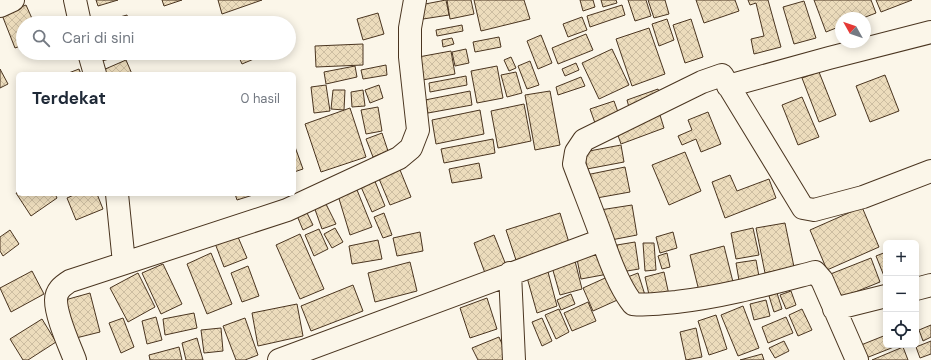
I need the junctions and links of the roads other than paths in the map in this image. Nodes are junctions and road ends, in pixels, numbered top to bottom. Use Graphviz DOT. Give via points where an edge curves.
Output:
graph roads {
  1 [pos="13,0"];
  2 [pos="75,0"];
  3 [pos="415,0"];
  4 [pos="0,6"];
  5 [pos="78,16"];
  6 [pos="931,32"];
  7 [pos="91,60"];
  8 [pos="94,72"];
  9 [pos="728,86"];
  10 [pos="931,172"];
  11 [pos="117,196"];
  12 [pos="284,202"];
  13 [pos="602,240"];
  14 [pos="124,263"];
  15 [pos="510,274"];
  16 [pos="931,285"];
  17 [pos="919,288"];
  18 [pos="883,297"];
  19 [pos="834,309"];
  20 [pos="75,360"];
  21 [pos="279,360"];
  22 [pos="514,360"];
  23 [pos="857,360"];
  1 -- 4 [label="street"];
  2 -- 5 [label="street"];
  3 -- 12 [label="street" via="410,28 410,57 418,130 411,148 399,158"];
  6 -- 9 [label="street"];
  7 -- 8 [label="street"];
  9 -- 10 [label="street" via="803,208 814,210 863,197"];
  9 -- 13 [label="street" via="722,75 702,82 584,140 576,152 574,164"];
  11 -- 14 [label="street"];
  12 -- 14 [label="street"];
  13 -- 15 [label="street"];
  13 -- 19 [label="street" via="621,286 633,304 698,299 747,290 815,272 822,280"];
  14 -- 20 [label="street" via="70,281 59,291 56,299 57,311"];
  15 -- 21 [label="street"];
  15 -- 22 [label="street"];
  16 -- 17 [label="street"];
  18 -- 19 [label="street"];
  19 -- 23 [label="street"];
}
